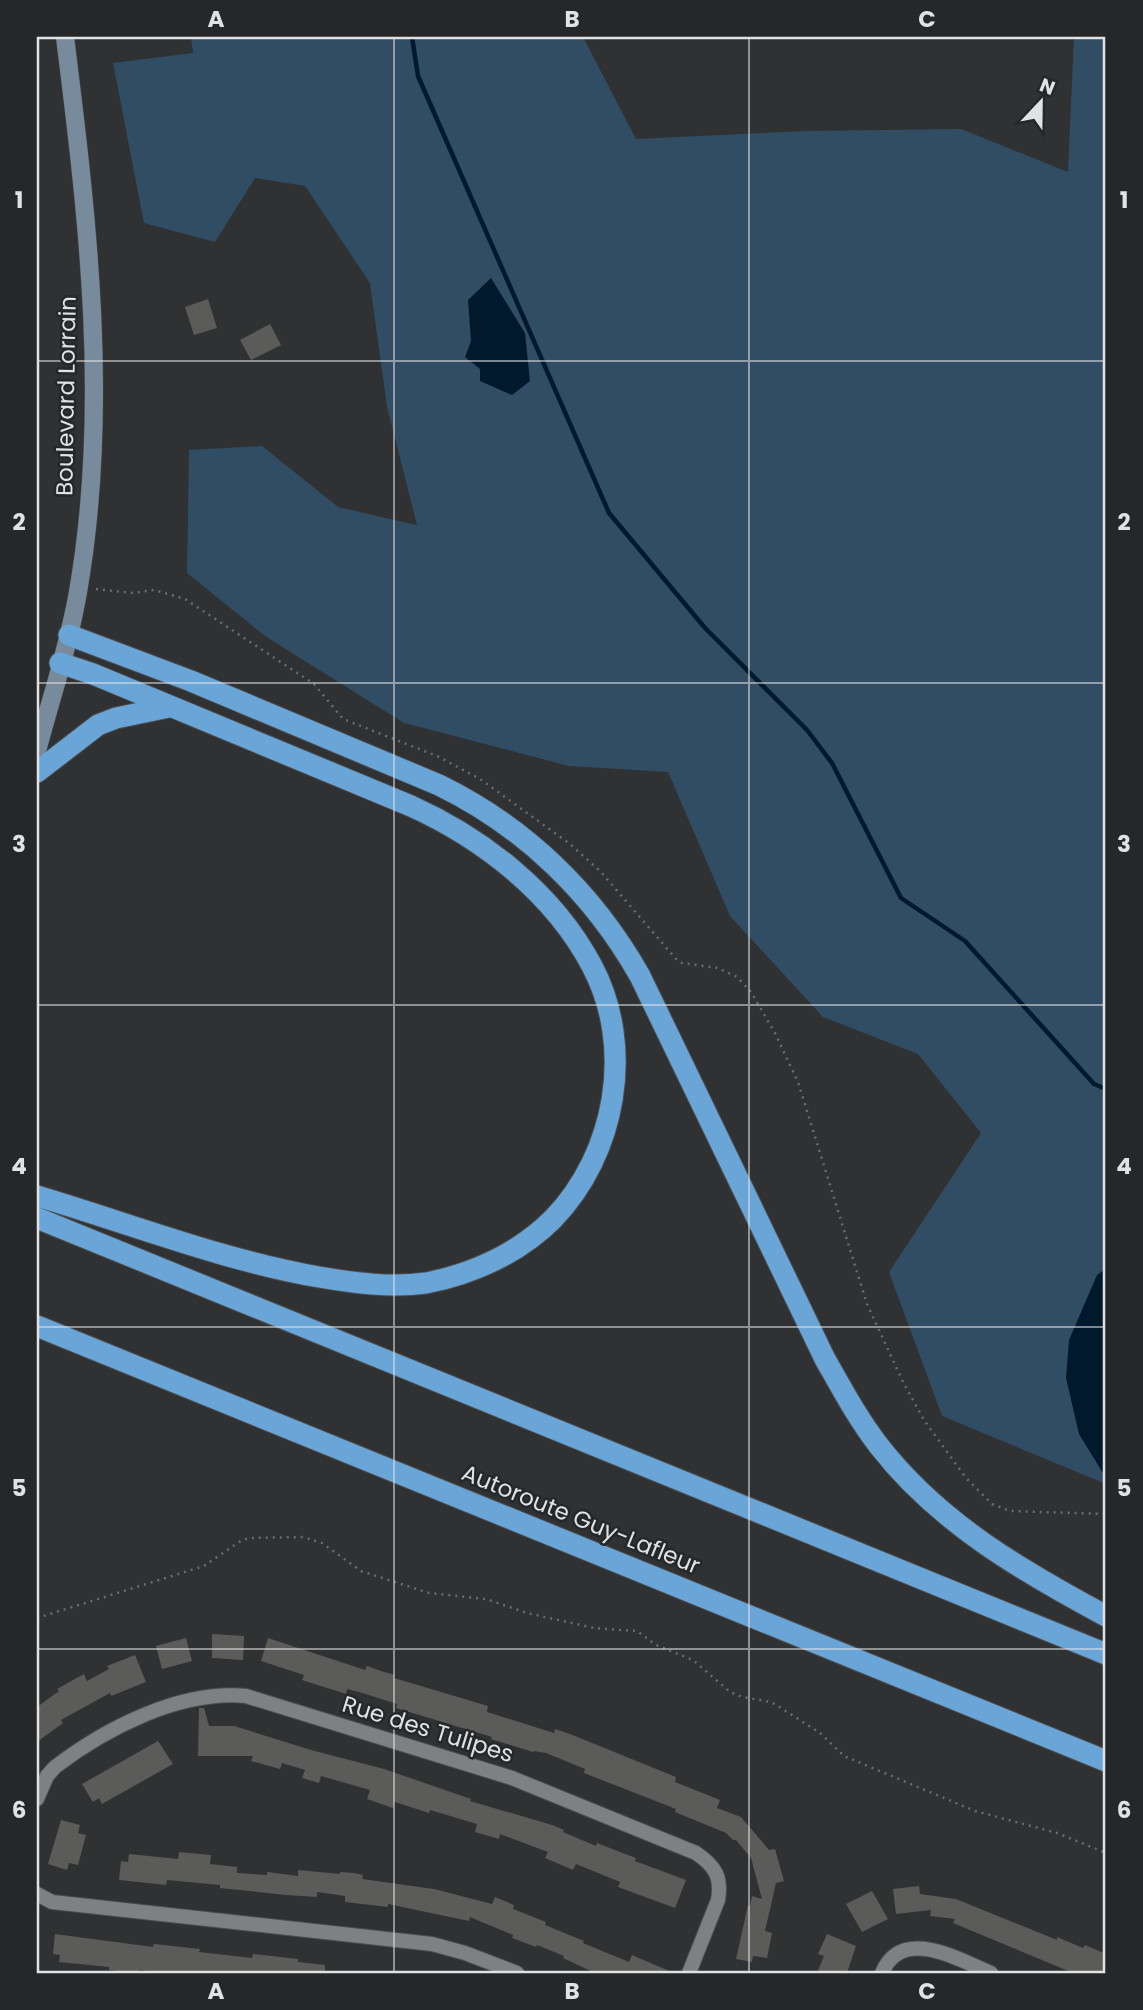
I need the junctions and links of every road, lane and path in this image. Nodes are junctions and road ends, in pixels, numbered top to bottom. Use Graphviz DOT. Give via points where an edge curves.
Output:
graph roads {
  1 [pos="65,37"];
  2 [pos="69,635"];
  3 [pos="60,663"];
  4 [pos="169,707"];
  5 [pos="37,751"];
  6 [pos="37,772"];
  7 [pos="37,1196"];
  8 [pos="37,1218"];
  9 [pos="37,1326"];
  10 [pos="1106,1616"];
  11 [pos="37,1618"];
  12 [pos="1106,1654"];
  13 [pos="1106,1761"];
  14 [pos="37,1799"];
  15 [pos="1106,1853"];
  16 [pos="37,1894"];
  17 [pos="517,1973"];
  18 [pos="689,1973"];
  19 [pos="883,1973"];
  20 [pos="991,1973"];
  1 -- 2 [label="main road, Boulevard Lorrain" via="90,263 95,363 89,505"];
  2 -- 3 [label="main road, Boulevard Lorrain"];
  2 -- 10 [label="highway" via="439,785 488,813 550,860 592,905 629,957 825,1359 872,1436 920,1492 967,1532"];
  3 -- 4 [label="highway"];
  3 -- 5 [label="main road, Boulevard Lorrain"];
  4 -- 6 [label="highway" via="98,725"];
  4 -- 7 [label="highway" via="421,811 481,846 535,891 577,940 605,995 615,1068 606,1126 581,1182 541,1229 481,1267 422,1283 360,1283 285,1271"];
  8 -- 12 [label="highway"];
  9 -- 13 [label="highway, Autoroute Guy-Lafleur"];
  11 -- 15 [label="path" via="204,1566 248,1538 303,1537 322,1543 361,1571 429,1593 486,1599 594,1628 637,1631 693,1661 730,1692 778,1706 820,1733 844,1756 975,1811 1057,1833"];
  14 -- 18 [label="street, Rue des Tulipes" via="55,1767 112,1731 182,1701 246,1696 512,1778 696,1853 714,1867 720,1888"];
  16 -- 17 [label="street" via="52,1902 432,1944"];
  19 -- 20 [label="street" via="900,1952 921,1948"];
}
